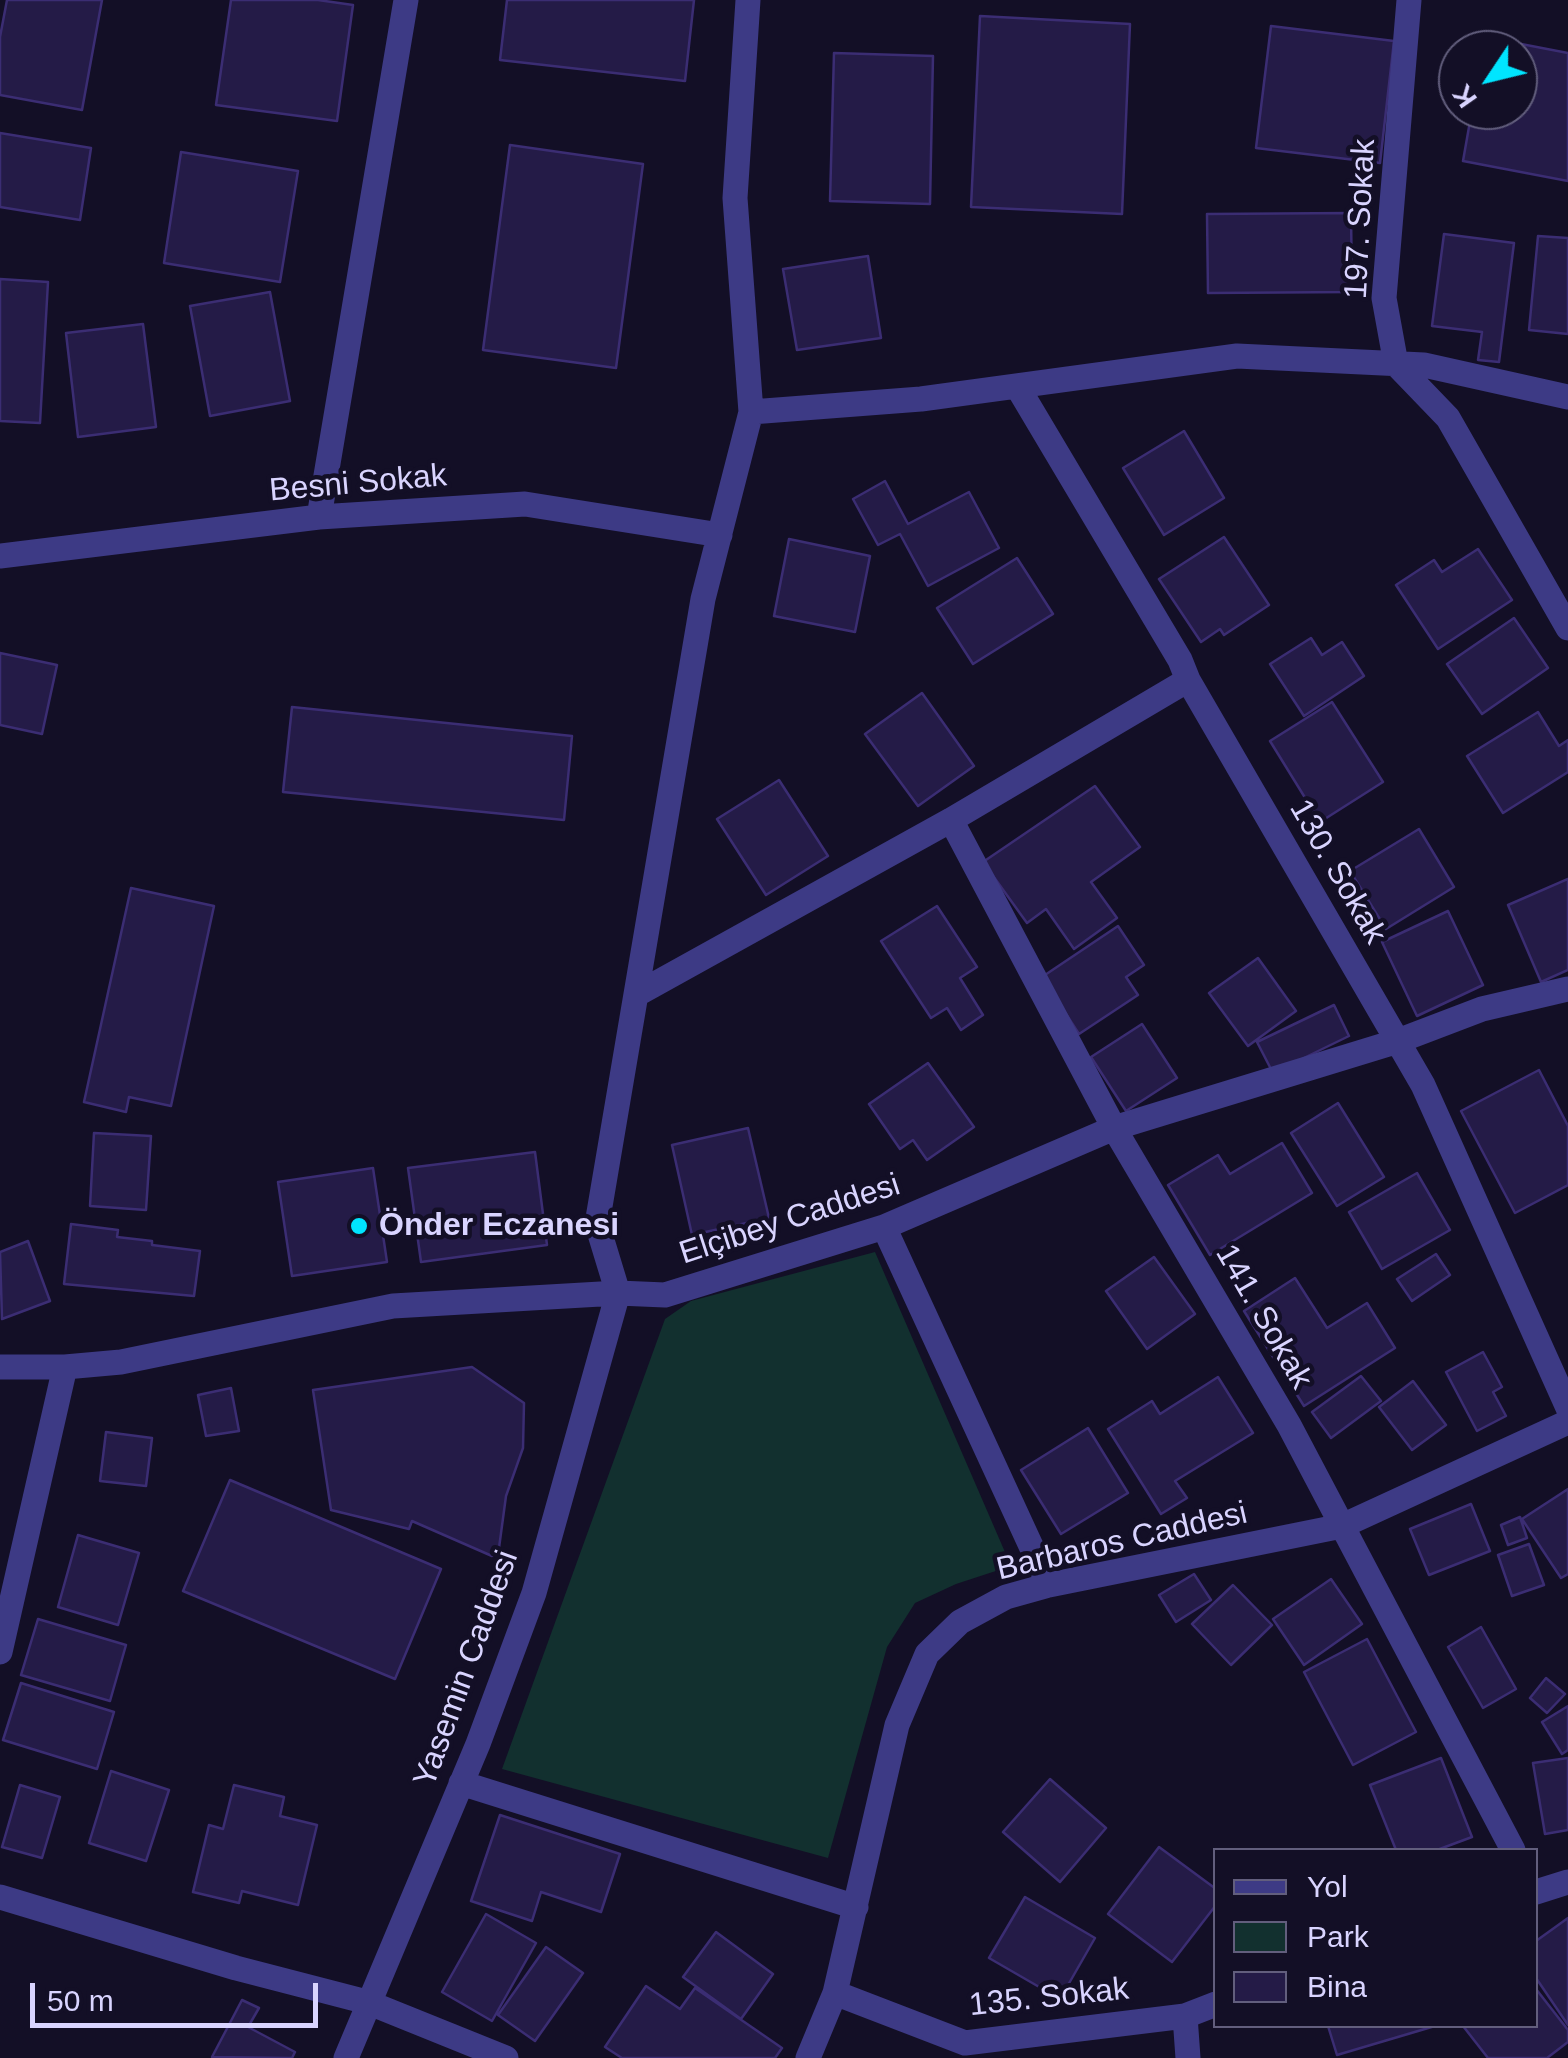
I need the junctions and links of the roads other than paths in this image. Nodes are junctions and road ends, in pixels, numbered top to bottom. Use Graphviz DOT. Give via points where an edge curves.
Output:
graph roads {
  1 [pos="406,0"];
  2 [pos="748,0"];
  3 [pos="1409,0"];
  4 [pos="1396,364"];
  5 [pos="1017,386"];
  6 [pos="1568,398"];
  7 [pos="751,412"];
  8 [pos="319,517"];
  9 [pos="720,535"];
  10 [pos="0,556"];
  11 [pos="1568,628"];
  12 [pos="1188,680"];
  13 [pos="951,820"];
  14 [pos="1568,989"];
  15 [pos="638,994"];
  16 [pos="1398,1041"];
  17 [pos="1114,1128"];
  18 [pos="884,1228"];
  19 [pos="618,1293"];
  20 [pos="0,1367"];
  21 [pos="66,1367"];
  22 [pos="1568,1408"];
  23 [pos="1568,1422"];
  24 [pos="1342,1526"];
  25 [pos="1049,1585"];
  26 [pos="0,1652"];
  27 [pos="461,1783"];
  28 [pos="1512,1848"];
  29 [pos="1568,1882"];
  30 [pos="1538,1891"];
  31 [pos="0,1898"];
  32 [pos="856,1907"];
  33 [pos="835,1992"];
  34 [pos="367,2002"];
  35 [pos="1213,2005"];
  36 [pos="1186,2016"];
  37 [pos="346,2058"];
  38 [pos="506,2058"];
  39 [pos="808,2058"];
  40 [pos="1188,2058"];
  1 -- 8 [label="street"];
  2 -- 7 [label="street" via="736,198"];
  3 -- 4 [label="street, 197. Sokak" via="1384,298"];
  4 -- 5 [label="street" via="1237,356"];
  4 -- 6 [label="street"];
  4 -- 11 [label="street" via="1448,418"];
  5 -- 7 [label="street"];
  5 -- 12 [label="street, 130. Sokak"];
  7 -- 9 [label="street"];
  8 -- 9 [label="street, Besni Sokak" via="526,504"];
  8 -- 10 [label="street, Besni Sokak"];
  9 -- 15 [label="street" via="664,818"];
  12 -- 13 [label="street"];
  12 -- 16 [label="street, 130. Sokak"];
  13 -- 15 [label="street"];
  13 -- 17 [label="street, 141. Sokak"];
  14 -- 16 [label="street, Elçibey Caddesi" via="1482,1008"];
  15 -- 19 [label="street" via="598,1224"];
  16 -- 17 [label="street, Elçibey Caddesi"];
  16 -- 22 [label="street, 130. Sokak"];
  17 -- 18 [label="street, Elçibey Caddesi"];
  17 -- 24 [label="street, 141. Sokak"];
  18 -- 19 [label="street, Elçibey Caddesi" via="665,1295"];
  18 -- 25 [label="street"];
  19 -- 21 [label="street, Elçibey Caddesi" via="393,1306"];
  19 -- 27 [label="street, Yasemin Caddesi" via="534,1592"];
  20 -- 21 [label="street, Elçibey Caddesi"];
  21 -- 26 [label="street"];
  23 -- 24 [label="street, Barbaros Caddesi"];
  24 -- 25 [label="street, Barbaros Caddesi"];
  24 -- 28 [label="street, 141. Sokak"];
  25 -- 32 [label="street, Barbaros Caddesi" via="1006,1597 960,1622 927,1654 897,1725"];
  27 -- 32 [label="street"];
  27 -- 34 [label="street, Yasemin Caddesi"];
  29 -- 30 [label="street"];
  31 -- 34 [label="street"];
  32 -- 33 [label="street, Barbaros Caddesi"];
  33 -- 36 [label="street, 135. Sokak" via="965,2043"];
  33 -- 39 [label="street, Barbaros Caddesi"];
  34 -- 37 [label="street, Yasemin Caddesi"];
  34 -- 38 [label="street"];
  35 -- 36 [label="street, 135. Sokak"];
  36 -- 40 [label="street"];
}
